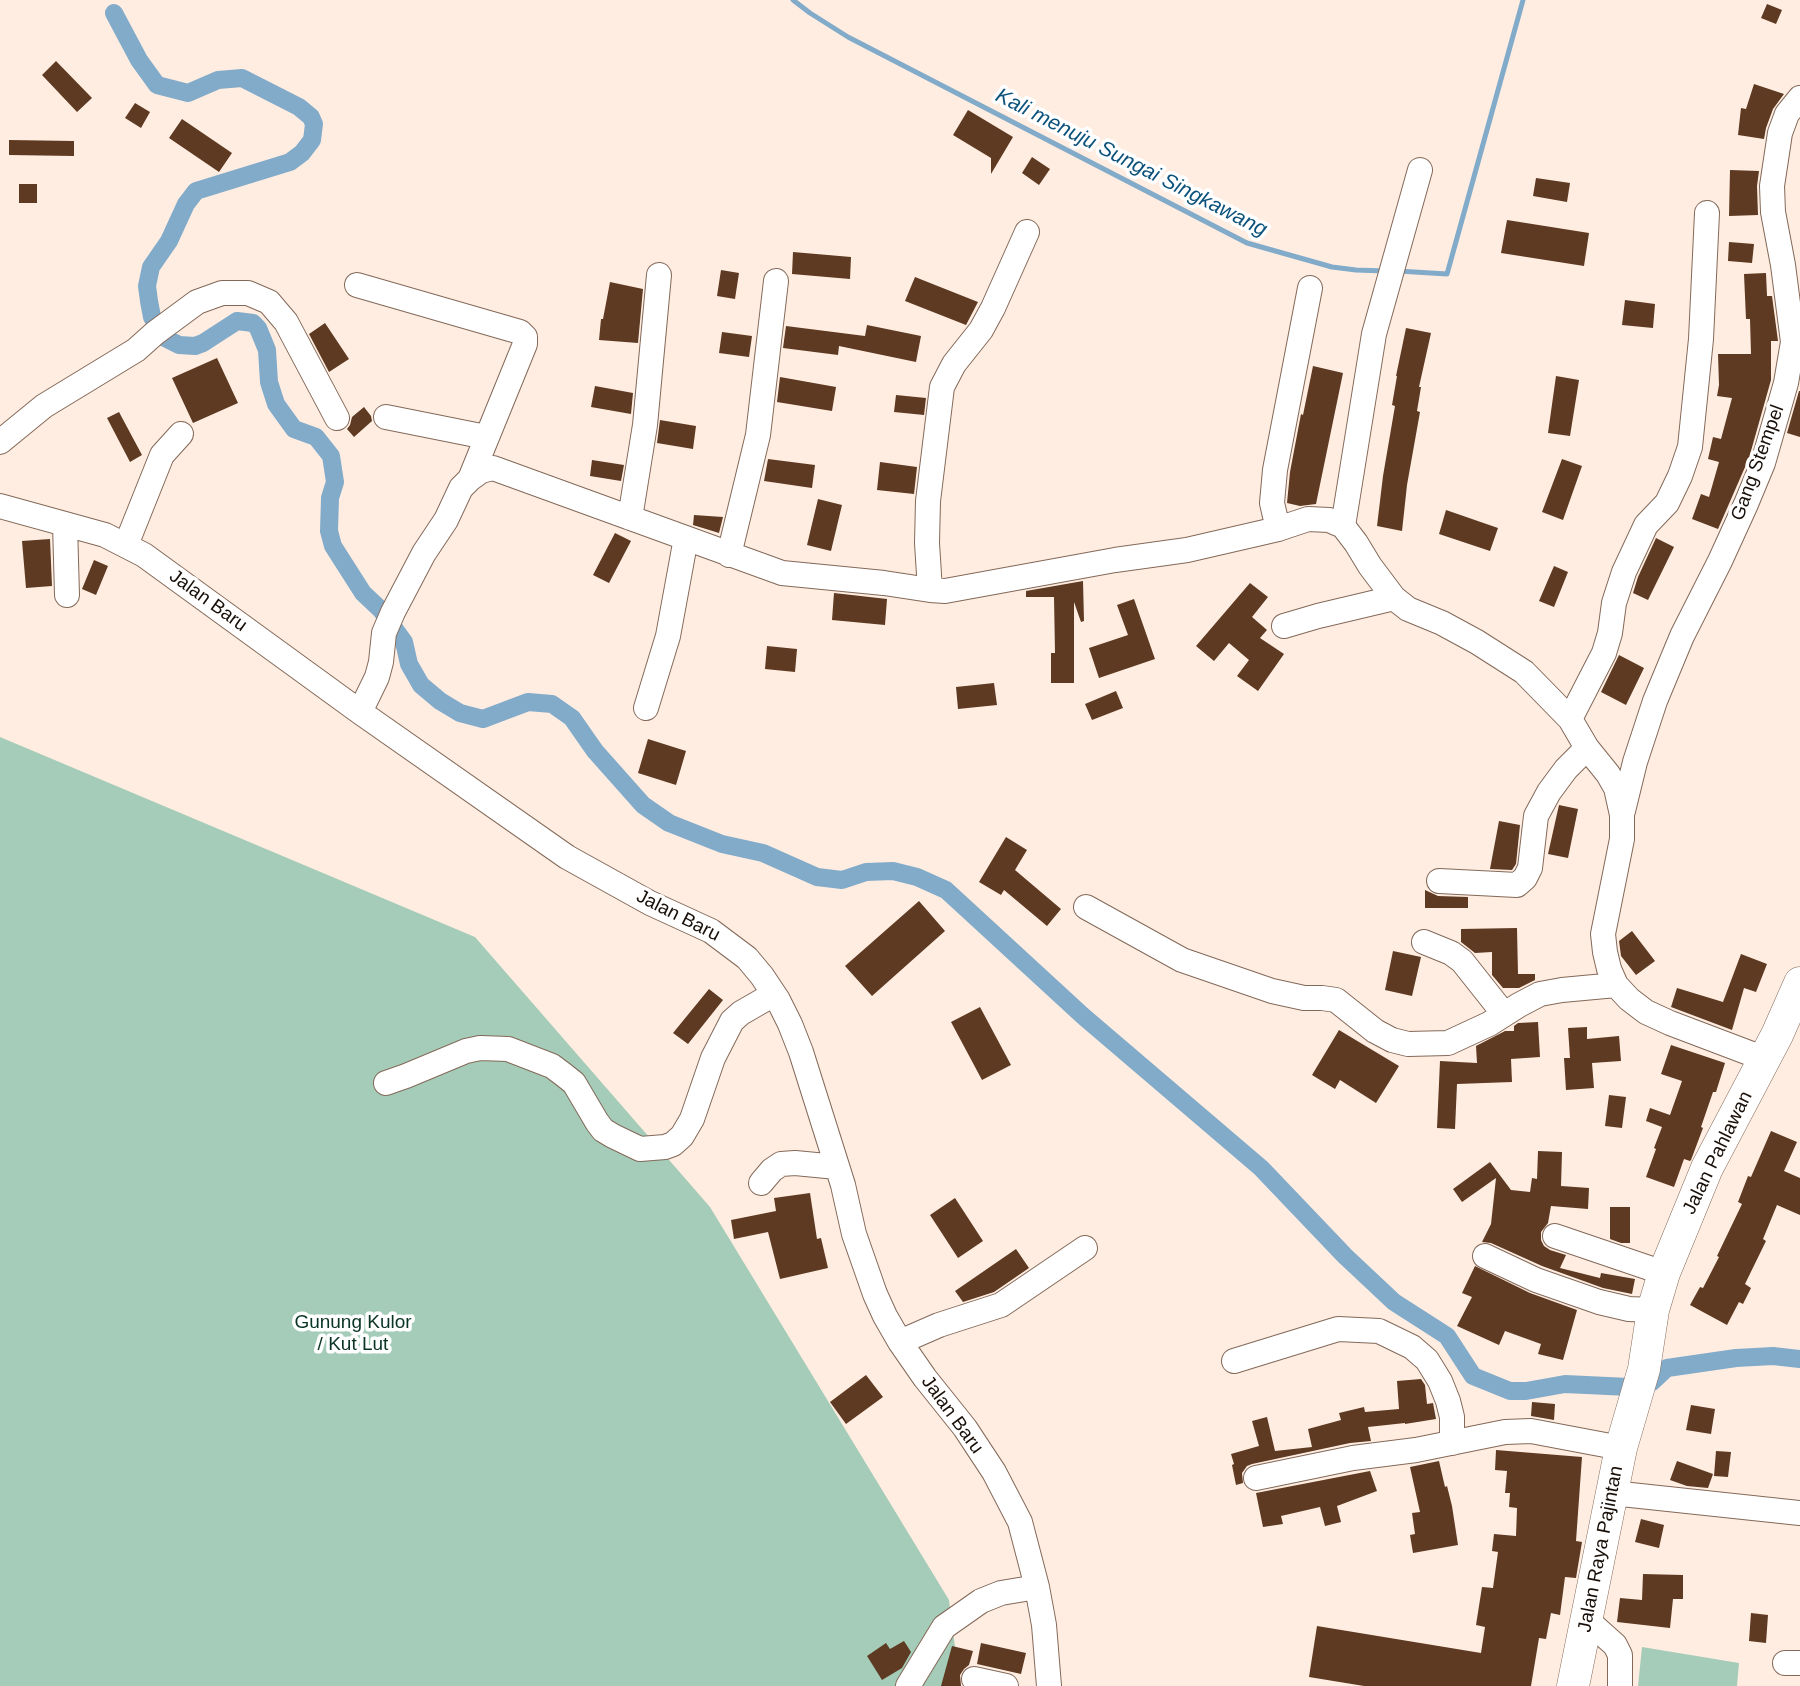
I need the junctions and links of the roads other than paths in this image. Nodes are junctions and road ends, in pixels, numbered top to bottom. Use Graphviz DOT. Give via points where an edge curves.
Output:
graph roads {
  1 [pos="1800,98"];
  2 [pos="1420,170"];
  3 [pos="1707,213"];
  4 [pos="1027,232"];
  5 [pos="659,275"];
  6 [pos="776,281"];
  7 [pos="357,285"];
  8 [pos="1310,288"];
  9 [pos="386,417"];
  10 [pos="337,418"];
  11 [pos="181,434"];
  12 [pos="486,437"];
  13 [pos="0,442"];
  14 [pos="470,479"];
  15 [pos="0,506"];
  16 [pos="630,518"];
  17 [pos="65,524"];
  18 [pos="1343,526"];
  19 [pos="1278,529"];
  20 [pos="686,538"];
  21 [pos="126,545"];
  22 [pos="729,555"];
  23 [pos="930,590"];
  24 [pos="67,595"];
  25 [pos="1394,598"];
  26 [pos="1284,626"];
  27 [pos="646,708"];
  28 [pos="360,712"];
  29 [pos="1570,719"];
  30 [pos="1587,748"];
  31 [pos="1622,815"];
  32 [pos="1439,880"];
  33 [pos="1086,906"];
  34 [pos="1424,942"];
  35 [pos="1800,983"];
  36 [pos="1616,985"];
  37 [pos="774,994"];
  38 [pos="1504,1014"];
  39 [pos="1765,1059"];
  40 [pos="386,1083"];
  41 [pos="837,1167"];
  42 [pos="761,1183"];
  43 [pos="1555,1236"];
  44 [pos="1085,1248"];
  45 [pos="1485,1256"];
  46 [pos="1664,1273"];
  47 [pos="1652,1319"];
  48 [pos="900,1342"];
  49 [pos="1234,1361"];
  50 [pos="1452,1443"];
  51 [pos="1621,1448"];
  52 [pos="1256,1478"];
  53 [pos="1612,1493"];
  54 [pos="1800,1513"];
  55 [pos="1037,1587"];
  56 [pos="1587,1620"];
  57 [pos="974,1679"];
  58 [pos="908,1686"];
  59 [pos="1006,1686"];
  60 [pos="1049,1686"];
  61 [pos="1573,1686"];
  62 [pos="1620,1686"];
  1 -- 31 [label="street, Gang Stempel" via="1780,133 1772,186 1793,342 1786,383 1763,463 1655,701"];
  2 -- 18 [label="street" via="1374,334"];
  3 -- 29 [label="street" via="1701,339 1689,447 1667,503 1646,525 1624,572 1604,653"];
  4 -- 23 [label="street" via="981,330 942,387 928,502"];
  5 -- 16 [label="street" via="645,425"];
  6 -- 22 [label="street" via="758,435"];
  7 -- 12 [label="street" via="520,332 525,344"];
  8 -- 19 [label="street" via="1275,470 1272,503"];
  9 -- 12 [label="street"];
  10 -- 13 [label="street" via="286,322 269,302 248,293 222,293 197,302 136,350 44,406"];
  11 -- 21 [label="street" via="162,455"];
  12 -- 14 [label="street"];
  14 -- 16 [label="street" via="493,468"];
  14 -- 28 [label="street" via="388,622 377,677"];
  15 -- 17 [label="street, Jalan Baru"];
  16 -- 20 [label="street"];
  17 -- 21 [label="street, Jalan Baru"];
  17 -- 24 [label="street"];
  18 -- 19 [label="street" via="1308,519"];
  18 -- 25 [label="street"];
  19 -- 23 [label="street" via="1187,550"];
  20 -- 22 [label="street"];
  20 -- 27 [label="street" via="668,636"];
  21 -- 28 [label="street, Jalan Baru"];
  22 -- 23 [label="street" via="782,573"];
  25 -- 26 [label="street"];
  25 -- 29 [label="street" via="1524,672"];
  28 -- 37 [label="street, Jalan Baru" via="567,857 711,931 747,958"];
  29 -- 30 [label="street"];
  30 -- 31 [label="street" via="1616,788"];
  30 -- 32 [label="street" via="1566,769 1536,816 1531,867 1525,878 1517,885"];
  31 -- 36 [label="street" via="1622,839 1604,934"];
  33 -- 38 [label="street" via="1182,960 1272,991 1336,1000 1392,1040 1448,1043"];
  34 -- 38 [label="street" via="1462,961"];
  35 -- 39 [label="main road, Jalan Pahlawan"];
  36 -- 38 [label="street" via="1540,995"];
  36 -- 39 [label="street" via="1646,1012"];
  37 -- 40 [label="street" via="732,1021 713,1058 692,1119 682,1136 665,1147 640,1150 603,1130 574,1083 552,1066 508,1049 466,1051"];
  37 -- 41 [label="street, Jalan Baru" via="801,1052"];
  39 -- 46 [label="main road, Jalan Pahlawan" via="1707,1168"];
  41 -- 42 [label="street" via="781,1164"];
  41 -- 48 [label="street, Jalan Baru" via="875,1294"];
  43 -- 46 [label="street"];
  44 -- 48 [label="street" via="1001,1305"];
  45 -- 47 [label="street" via="1536,1280"];
  46 -- 47 [label="main road, Jalan Pahlawan"];
  47 -- 51 [label="main road, Jalan Raya Pajintan" via="1644,1369"];
  48 -- 55 [label="street, Jalan Baru" via="994,1472 1020,1522"];
  49 -- 50 [label="street" via="1338,1329 1379,1331 1427,1360 1448,1401"];
  50 -- 51 [label="street" via="1531,1431"];
  50 -- 52 [label="street"];
  51 -- 53 [label="main road, Jalan Raya Pajintan"];
  53 -- 54 [label="street"];
  53 -- 56 [label="main road, Jalan Raya Pajintan"];
  55 -- 58 [label="street" via="981,1601 944,1627"];
  55 -- 60 [label="street, Jalan Baru"];
  56 -- 61 [label="main road, Jalan Raya Pajintan"];
  56 -- 62 [label="street" via="1615,1645 1620,1655"];
  57 -- 59 [label="street"];
}
